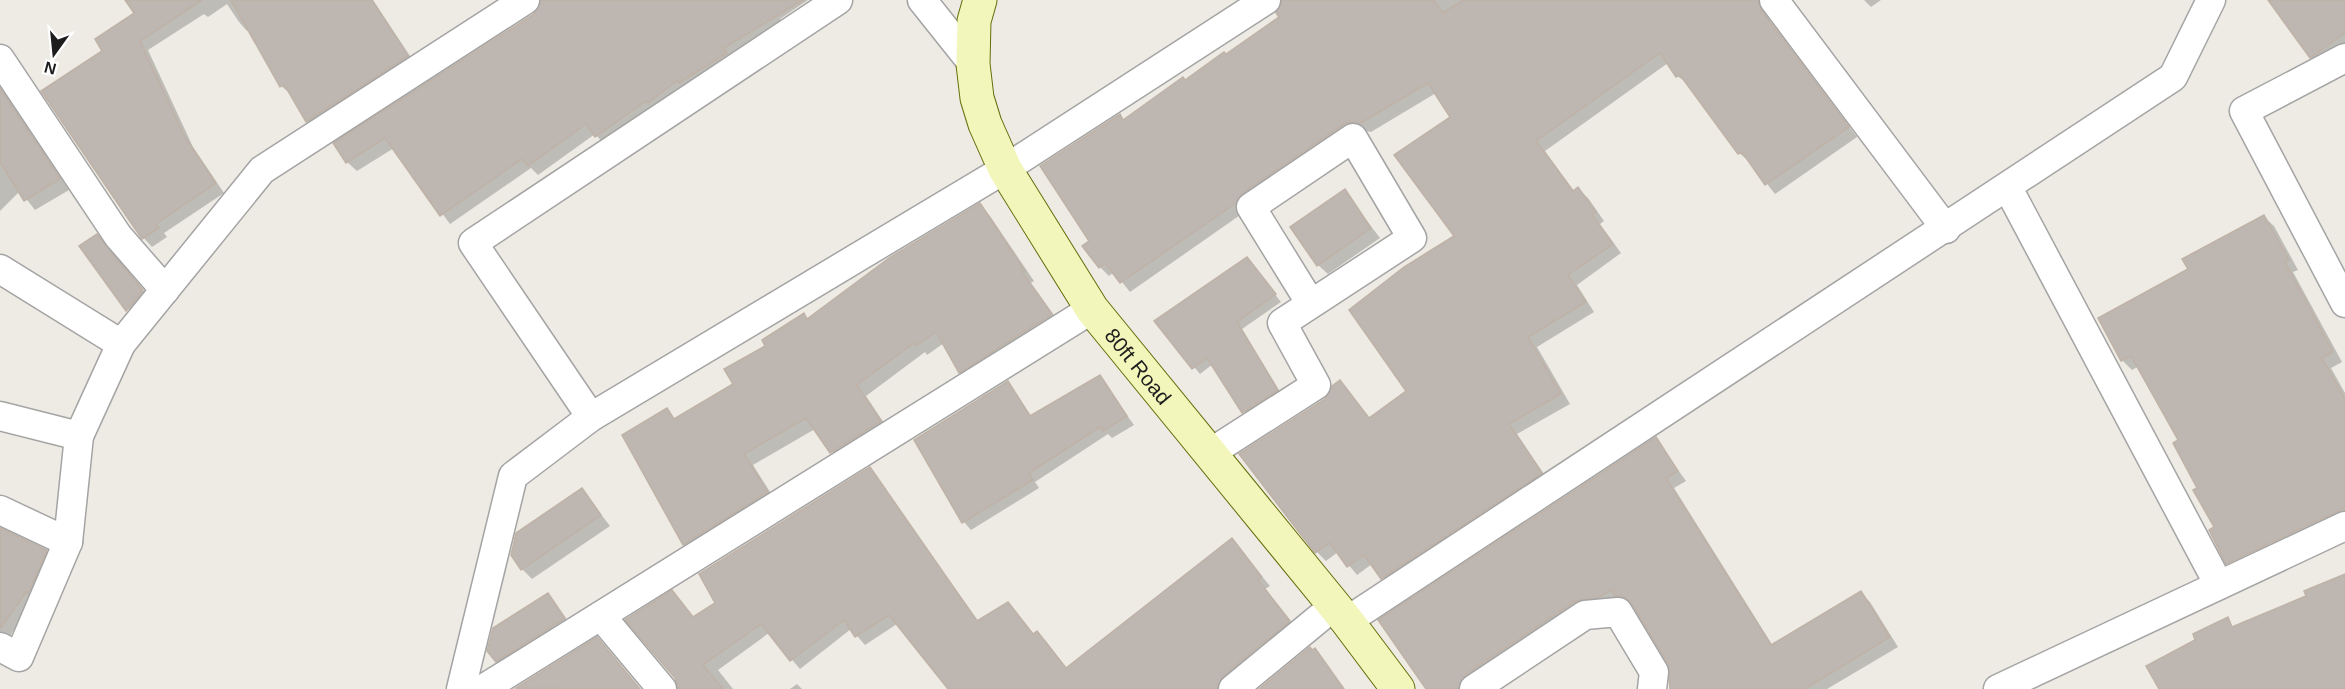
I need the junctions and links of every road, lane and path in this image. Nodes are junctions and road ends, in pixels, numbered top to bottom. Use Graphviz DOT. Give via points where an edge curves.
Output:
graph roads {
  1 [pos="525,0"];
  2 [pos="838,0"];
  3 [pos="922,0"];
  4 [pos="980,0"];
  5 [pos="1266,0"];
  6 [pos="1774,0"];
  7 [pos="2211,0"];
  8 [pos="2345,58"];
  9 [pos="0,60"];
  10 [pos="973,64"];
  11 [pos="1005,169"];
  12 [pos="2008,188"];
  13 [pos="1946,229"];
  14 [pos="0,269"];
  15 [pos="165,290"];
  16 [pos="2345,303"];
  17 [pos="1311,304"];
  18 [pos="1092,309"];
  19 [pos="121,344"];
  20 [pos="0,416"];
  21 [pos="591,417"];
  22 [pos="79,436"];
  23 [pos="1210,453"];
  24 [pos="0,510"];
  25 [pos="2345,526"];
  26 [pos="68,542"];
  27 [pos="2219,585"];
  28 [pos="1341,614"];
  29 [pos="601,616"];
  30 [pos="0,647"];
  31 [pos="2050,678"];
  32 [pos="499,685"];
  33 [pos="461,689"];
  34 [pos="662,689"];
  35 [pos="1233,689"];
  36 [pos="1398,689"];
  37 [pos="1474,689"];
  38 [pos="1652,689"];
  39 [pos="1998,689"];
  1 -- 15 [label="street" via="262,170"];
  2 -- 21 [label="street" via="473,243"];
  3 -- 10 [label="street"];
  4 -- 10 [label="main road, 80ft Road" via="974,21"];
  5 -- 11 [label="street"];
  6 -- 13 [label="street"];
  7 -- 12 [label="street" via="2173,77"];
  8 -- 16 [label="street" via="2244,111"];
  9 -- 15 [label="street" via="118,236"];
  10 -- 11 [label="main road, 80ft Road" via="977,98"];
  11 -- 18 [label="main road, 80ft Road"];
  11 -- 21 [label="street"];
  12 -- 13 [label="street"];
  12 -- 27 [label="street"];
  13 -- 28 [label="street"];
  14 -- 19 [label="street"];
  15 -- 19 [label="street"];
  17 -- 17 [label="street" via="1412,238 1353,138 1251,207"];
  17 -- 23 [label="street" via="1282,323 1316,385"];
  18 -- 23 [label="main road, 80ft Road"];
  18 -- 29 [label="street"];
  19 -- 22 [label="street"];
  20 -- 22 [label="street"];
  21 -- 33 [label="street" via="513,476"];
  22 -- 26 [label="street"];
  23 -- 28 [label="main road, 80ft Road"];
  24 -- 26 [label="street"];
  25 -- 27 [label="street"];
  26 -- 30 [label="street" via="19,657"];
  27 -- 31 [label="street"];
  28 -- 35 [label="street"];
  28 -- 36 [label="main road, 80ft Road"];
  29 -- 32 [label="street"];
  29 -- 34 [label="street"];
  31 -- 39 [label="street"];
  37 -- 38 [label="street" via="1585,615 1618,612 1654,672"];
}
